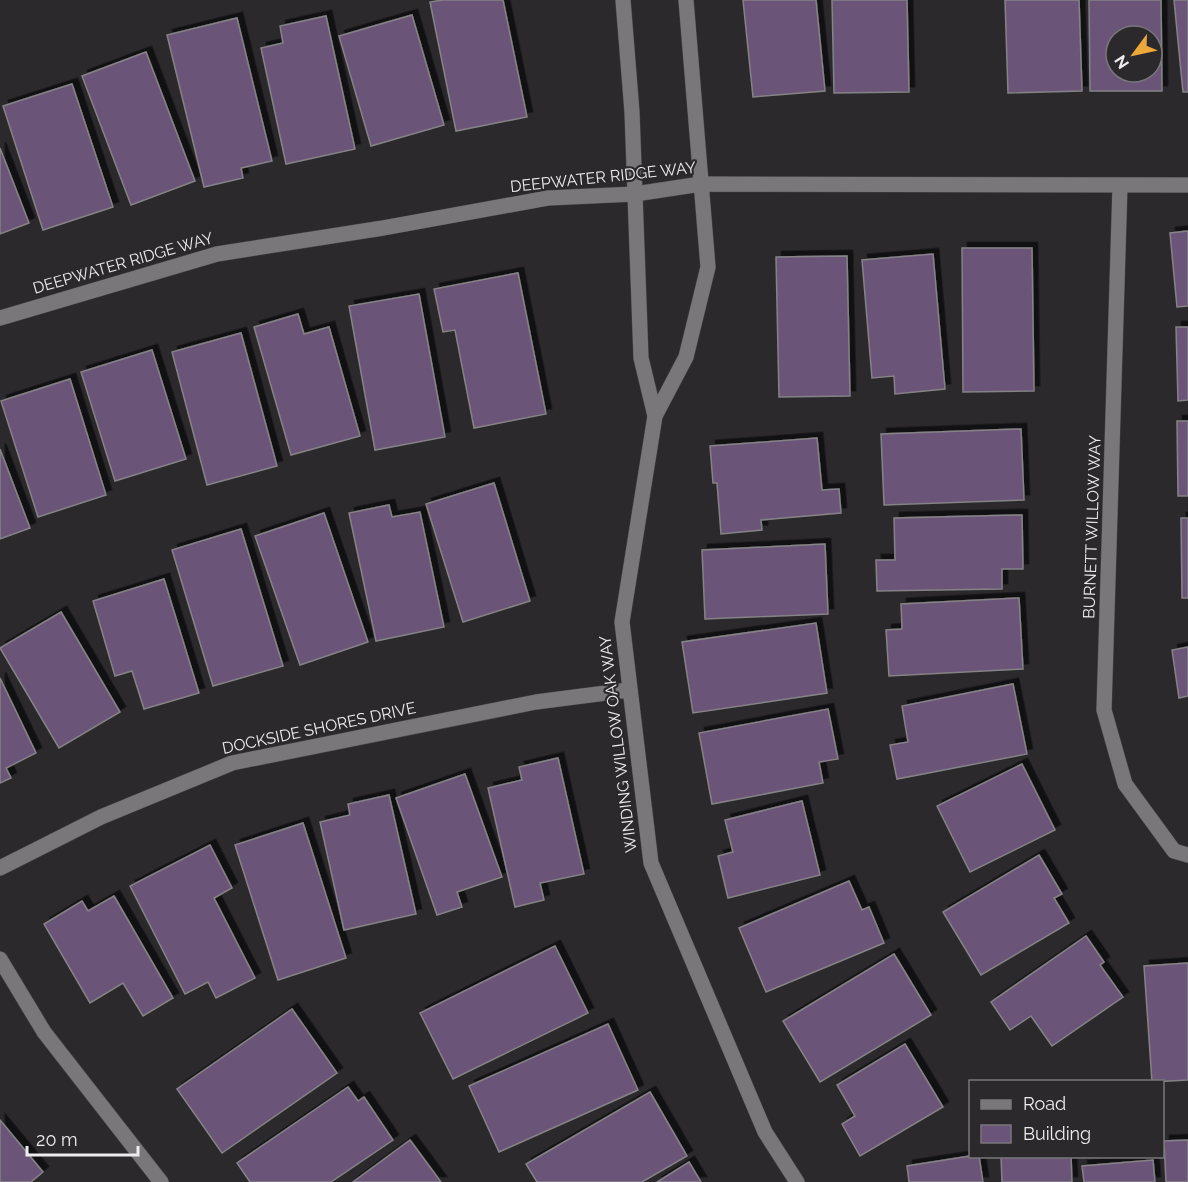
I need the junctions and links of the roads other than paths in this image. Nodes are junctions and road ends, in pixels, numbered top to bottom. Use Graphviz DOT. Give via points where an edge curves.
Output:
graph roads {
  1 [pos="622,0"];
  2 [pos="686,0"];
  3 [pos="701,184"];
  4 [pos="1188,185"];
  5 [pos="1120,186"];
  6 [pos="635,194"];
  7 [pos="0,318"];
  8 [pos="655,416"];
  9 [pos="629,690"];
  10 [pos="1181,853"];
  11 [pos="0,868"];
  12 [pos="0,959"];
  13 [pos="161,1182"];
  14 [pos="797,1182"];
  1 -- 6 [label="street, WINDING WILLOW OAK WAY"];
  2 -- 3 [label="street, WINDING WILLOW OAK WAY"];
  3 -- 5 [label="street, DEEPWATER RIDGE WAY"];
  3 -- 6 [label="street, DEEPWATER RIDGE WAY"];
  3 -- 8 [label="street, WINDING WILLOW OAK WAY" via="708,267 686,357"];
  4 -- 5 [label="street, DEEPWATER RIDGE WAY"];
  5 -- 10 [label="street, BURNETT WILLOW WAY" via="1104,710 1125,784"];
  6 -- 7 [label="street, DEEPWATER RIDGE WAY" via="548,198 217,254"];
  6 -- 8 [label="street, WINDING WILLOW OAK WAY" via="641,358"];
  8 -- 9 [label="street, WINDING WILLOW OAK WAY" via="622,622"];
  9 -- 11 [label="street, DOCKSIDE SHORES DRIVE" via="536,702 232,763 101,817"];
  9 -- 14 [label="street, WINDING WILLOW OAK WAY" via="651,863 765,1132"];
  12 -- 13 [label="street" via="44,1032"];
}
